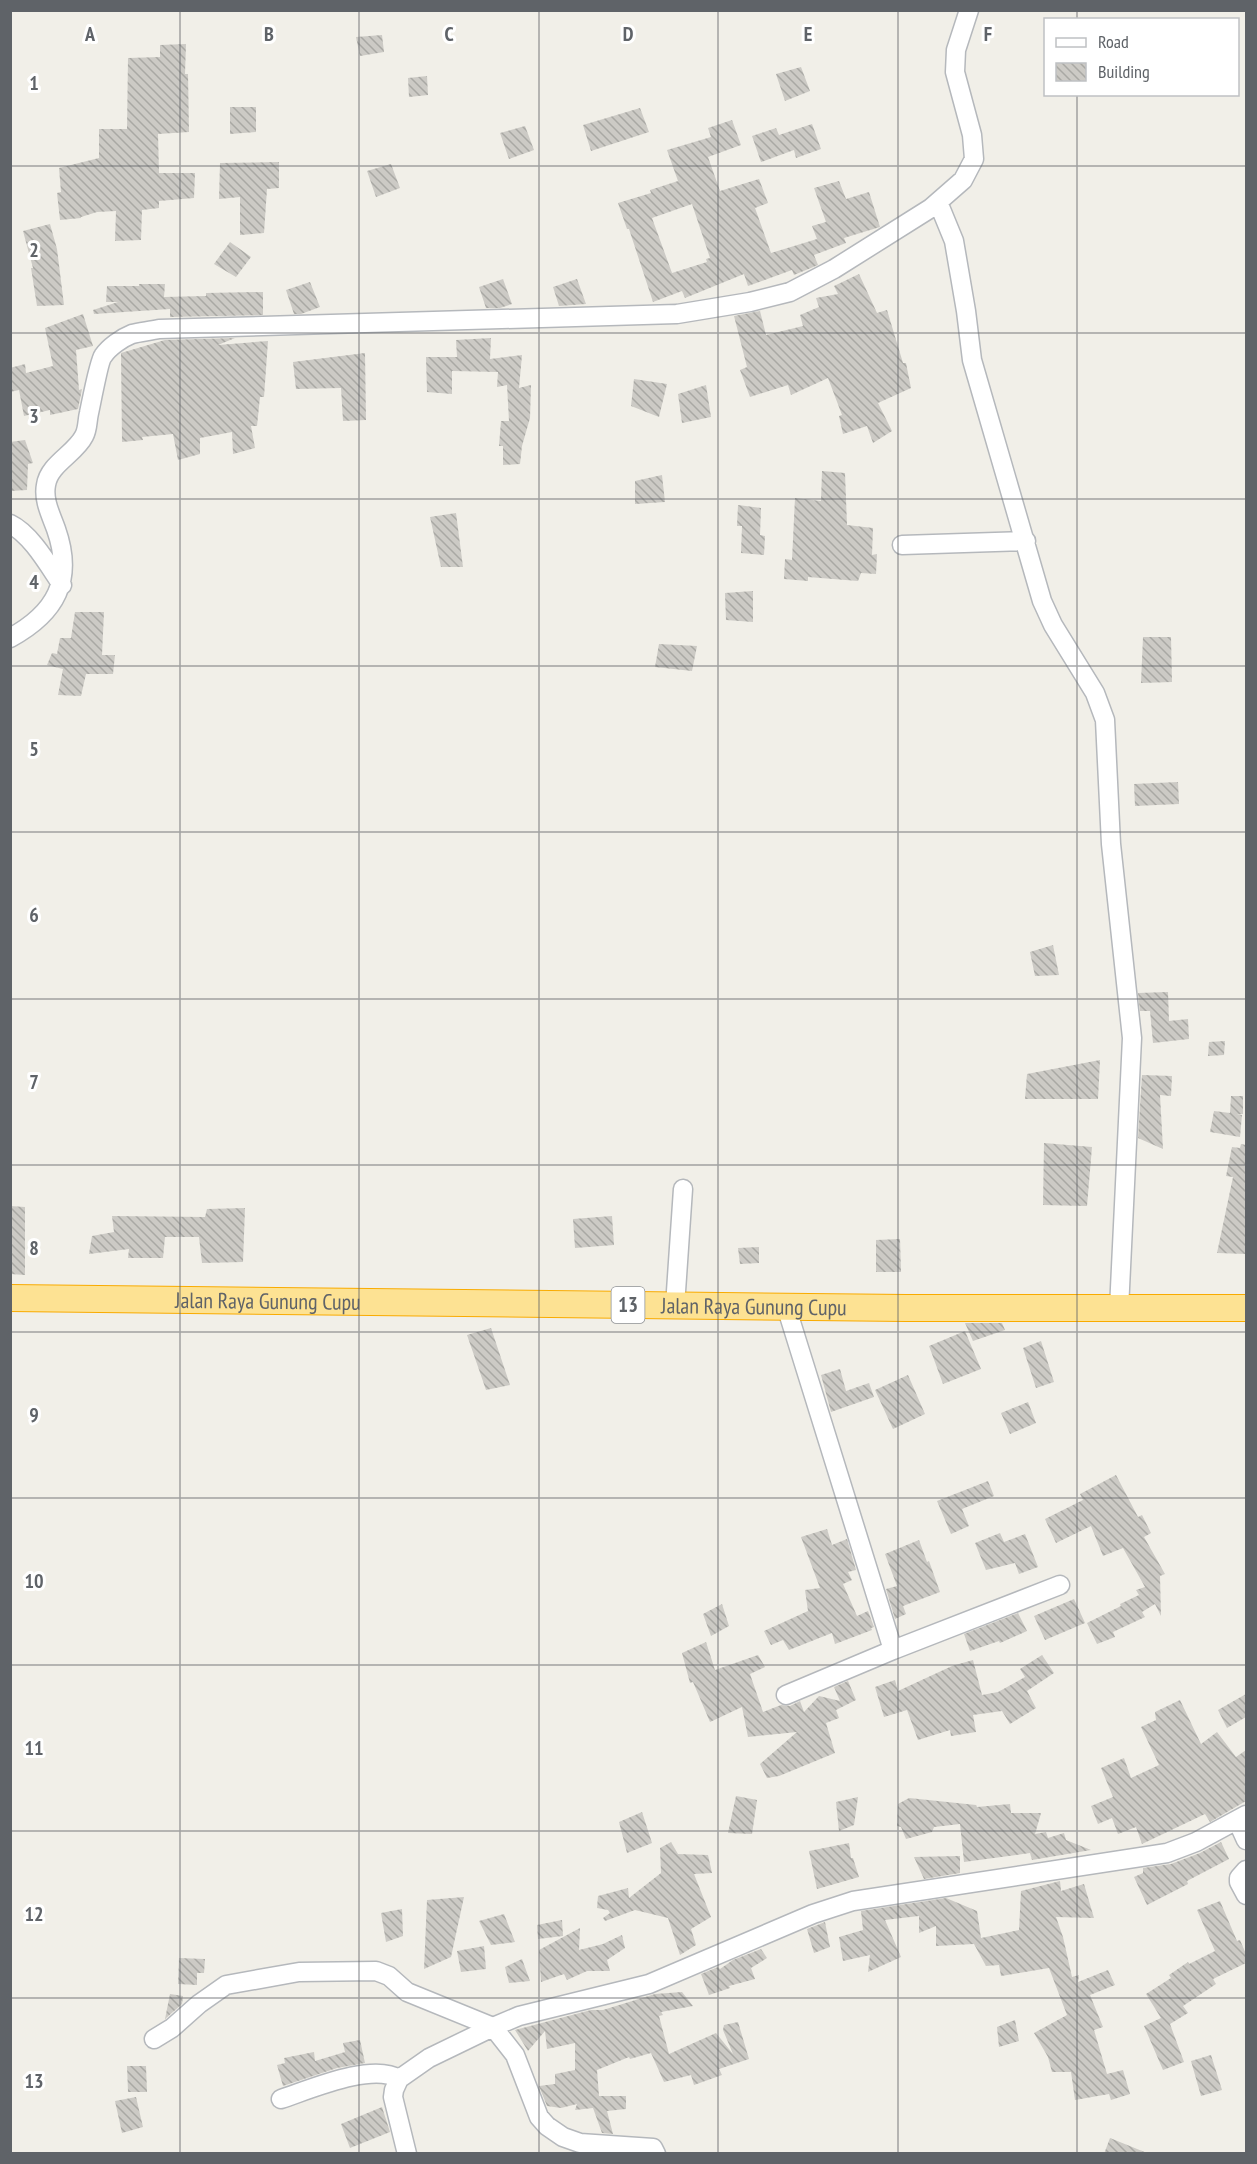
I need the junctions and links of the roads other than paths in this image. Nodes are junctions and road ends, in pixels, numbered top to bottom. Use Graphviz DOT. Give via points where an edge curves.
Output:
graph roads {
  1 [pos="969,10"];
  2 [pos="938,202"];
  3 [pos="10,524"];
  4 [pos="1026,541"];
  5 [pos="902,545"];
  6 [pos="62,585"];
  7 [pos="10,638"];
  8 [pos="683,1189"];
  9 [pos="10,1298"];
  10 [pos="675,1306"];
  11 [pos="786,1306"];
  12 [pos="1246,1308"];
  13 [pos="1119,1309"];
  14 [pos="1060,1585"];
  15 [pos="893,1650"];
  16 [pos="786,1695"];
  17 [pos="1243,1817"];
  18 [pos="1246,1840"];
  19 [pos="1246,1870"];
  20 [pos="1246,1895"];
  21 [pos="493,2027"];
  22 [pos="154,2039"];
  23 [pos="399,2079"];
  24 [pos="281,2098"];
  25 [pos="406,2154"];
  26 [pos="656,2154"];
  1 -- 2 [label="street" via="956,50 955,72 972,135 974,159 963,180"];
  2 -- 4 [label="street" via="954,241 972,360"];
  2 -- 6 [label="street" via="834,269 790,292 739,304 677,314 170,329 131,335 102,357 86,433 77,448 47,478 46,504 57,532"];
  3 -- 6 [label="street" via="35,548"];
  4 -- 5 [label="street"];
  4 -- 13 [label="street" via="1053,625 1095,693 1105,720 1111,844 1132,1038"];
  6 -- 7 [label="street" via="49,608 32,626"];
  8 -- 10 [label="street"];
  9 -- 10 [label="highway, Jalan Raya Gunung Cupu / 13"];
  10 -- 11 [label="highway, Jalan Raya Gunung Cupu / 13"];
  11 -- 13 [label="highway, Jalan Raya Gunung Cupu / 13"];
  11 -- 15 [label="street"];
  12 -- 13 [label="highway, Jalan Raya Gunung Cupu / 13"];
  14 -- 15 [label="street"];
  15 -- 16 [label="street"];
  17 -- 18 [label="street" via="1241,1829"];
  17 -- 21 [label="street" via="1167,1853 854,1901 813,1914 649,1984 519,2016"];
  19 -- 20 [label="street" via="1239,1878"];
  21 -- 22 [label="street" via="407,1992 389,1976 376,1971 299,1972 226,1985"];
  21 -- 23 [label="street" via="429,2058"];
  21 -- 26 [label="street" via="515,2055 533,2107 547,2126 580,2143 653,2148"];
  23 -- 24 [label="street" via="385,2074 351,2077"];
  23 -- 25 [label="street" via="393,2097"];
}
